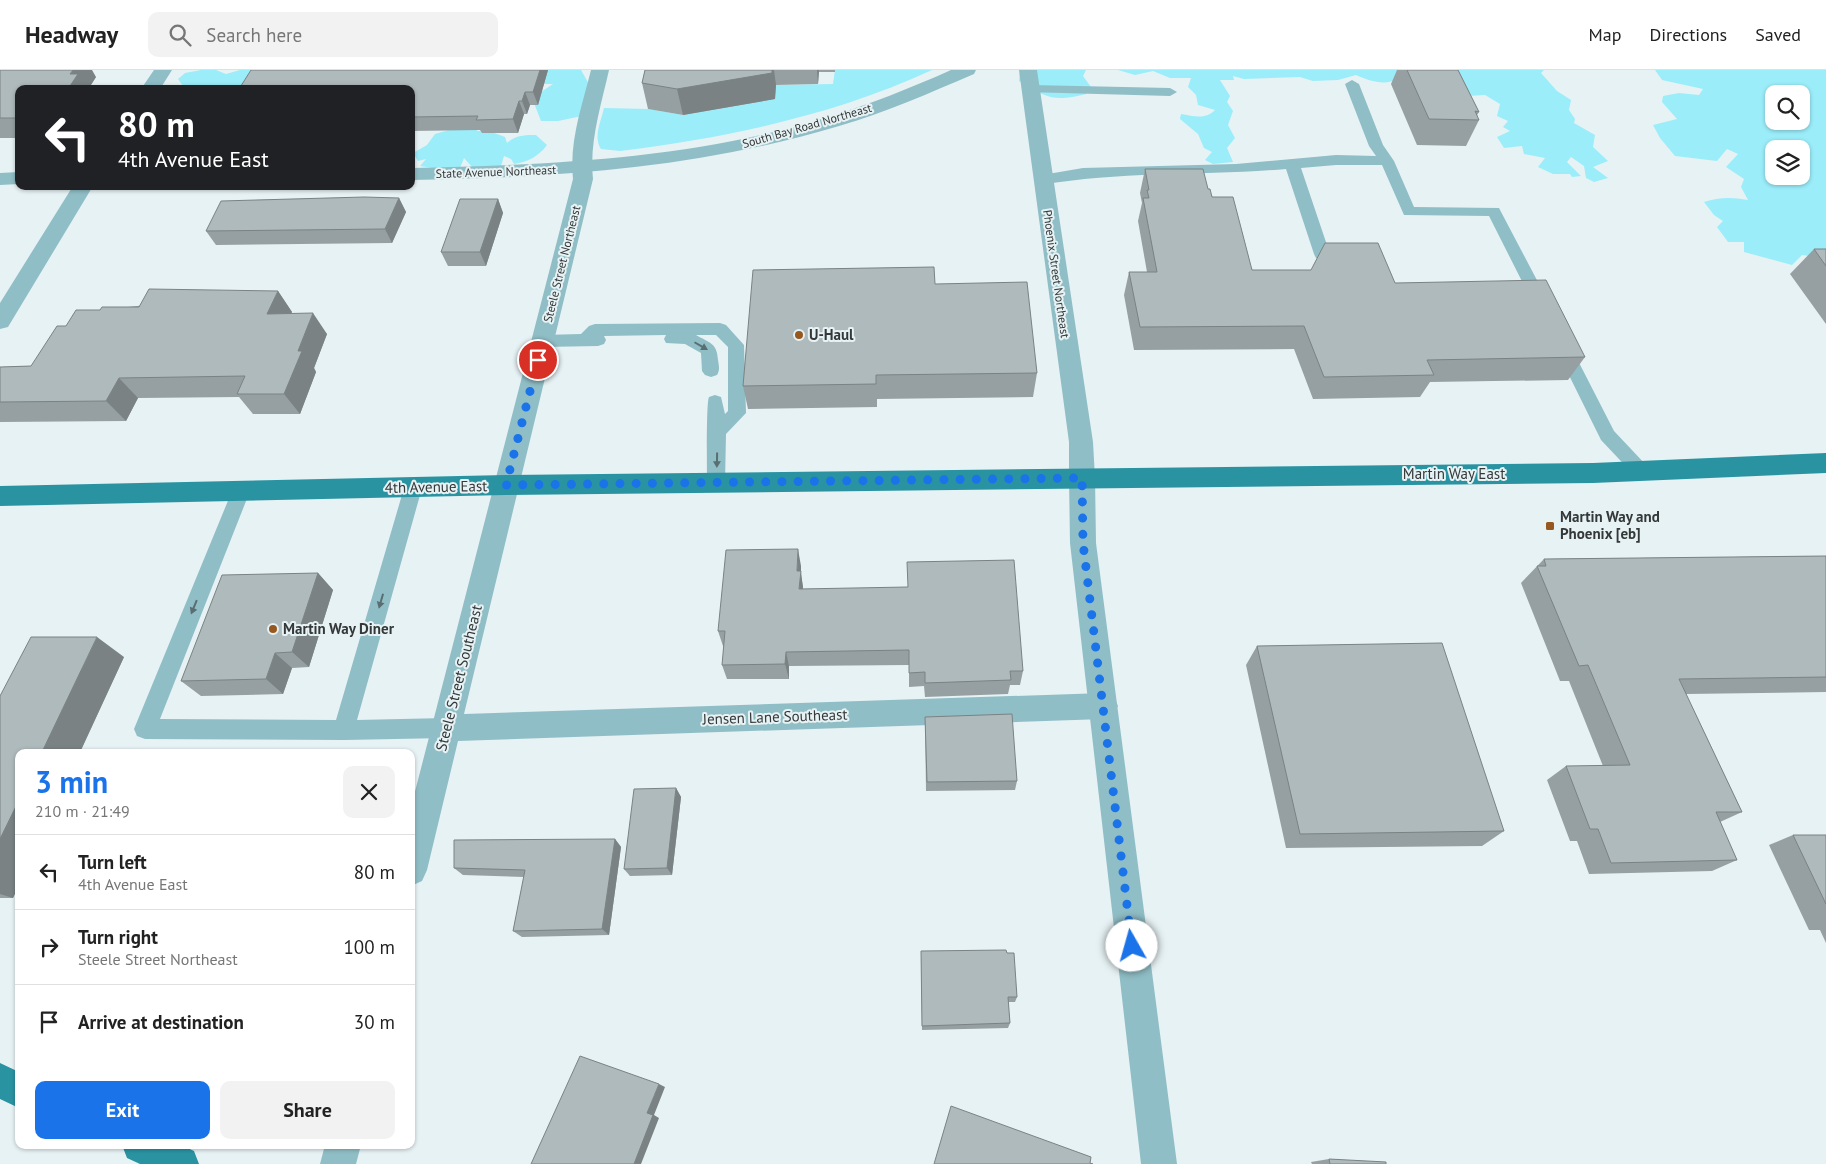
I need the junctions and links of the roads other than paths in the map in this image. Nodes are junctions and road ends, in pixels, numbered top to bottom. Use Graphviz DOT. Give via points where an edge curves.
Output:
graph roads {
  1 [pos="164,70"];
  2 [pos="600,70"];
  3 [pos="967,70"];
  4 [pos="1029,79"];
  5 [pos="1352,84"];
  6 [pos="153,85"];
  7 [pos="1170,92"];
  8 [pos="1387,161"];
  9 [pos="1292,164"];
  10 [pos="581,169"];
  11 [pos="415,174"];
  12 [pos="0,178"];
  13 [pos="15,178"];
  14 [pos="1042,180"];
  15 [pos="81,190"];
  16 [pos="1322,254"];
  17 [pos="1,319"];
  18 [pos="584,340"];
  19 [pos="543,341"];
  20 [pos="711,371"];
  21 [pos="715,402"];
  22 [pos="717,432"];
  23 [pos="1826,463"];
  24 [pos="1641,471"];
  25 [pos="1082,478"];
  26 [pos="716,483"];
  27 [pos="506,485"];
  28 [pos="413,488"];
  29 [pos="241,491"];
  30 [pos="0,496"];
  31 [pos="1104,706"];
  32 [pos="446,728"];
  33 [pos="344,730"];
  34 [pos="415,854"];
  35 [pos="0,1081"];
  36 [pos="15,1088"];
  37 [pos="149,1149"];
  38 [pos="342,1149"];
  39 [pos="181,1164"];
  40 [pos="338,1164"];
  41 [pos="1159,1164"];
  1 -- 6 [label="street"];
  2 -- 10 [label="street, Steele Street Northeast"];
  3 -- 10 [label="street, South Bay Road Northeast" via="889,103 780,136 668,159"];
  4 -- 7 [label="lane"];
  4 -- 14 [label="street, Phoenix Street Northeast"];
  5 -- 8 [label="lane" via="1376,146"];
  8 -- 9 [label="lane" via="1336,160"];
  8 -- 24 [label="lane" via="1409,212 1494,211 1607,436"];
  9 -- 14 [label="lane" via="1236,169 1084,173"];
  9 -- 16 [label="lane"];
  10 -- 11 [label="street, State Avenue Northeast"];
  10 -- 19 [label="street, Steele Street Northeast" via="583,179"];
  12 -- 13 [label="street"];
  14 -- 25 [label="street, Phoenix Street Northeast" via="1081,442"];
  15 -- 17 [label="street"];
  18 -- 19 [label="lane"];
  18 -- 20 [label="lane, one-way" via="688,338 708,350"];
  18 -- 22 [label="lane" via="595,330 720,329 736,345 737,413"];
  19 -- 27 [label="street, Steele Street Northeast"];
  21 -- 22 [label="lane"];
  22 -- 26 [label="lane, one-way"];
  23 -- 24 [label="main road, Martin Way East"];
  24 -- 25 [label="main road, Martin Way East"];
  25 -- 26 [label="main road, 4th Avenue East"];
  25 -- 31 [label="street, Phoenix Street Northeast" via="1083,543"];
  26 -- 27 [label="main road, 4th Avenue East"];
  27 -- 28 [label="main road, 4th Avenue East"];
  27 -- 32 [label="street, Steele Street Southeast"];
  28 -- 29 [label="main road, 4th Avenue East"];
  28 -- 33 [label="lane, one-way"];
  29 -- 30 [label="main road, 4th Avenue East"];
  29 -- 33 [label="lane, one-way" via="145,729"];
  31 -- 32 [label="street, Jensen Lane Southeast"];
  31 -- 41 [label="street, Phoenix Street Northeast"];
  32 -- 33 [label="lane"];
  32 -- 34 [label="street, Steele Street Southeast"];
  35 -- 36 [label="main road"];
  37 -- 39 [label="main road"];
  38 -- 40 [label="street"];
}
